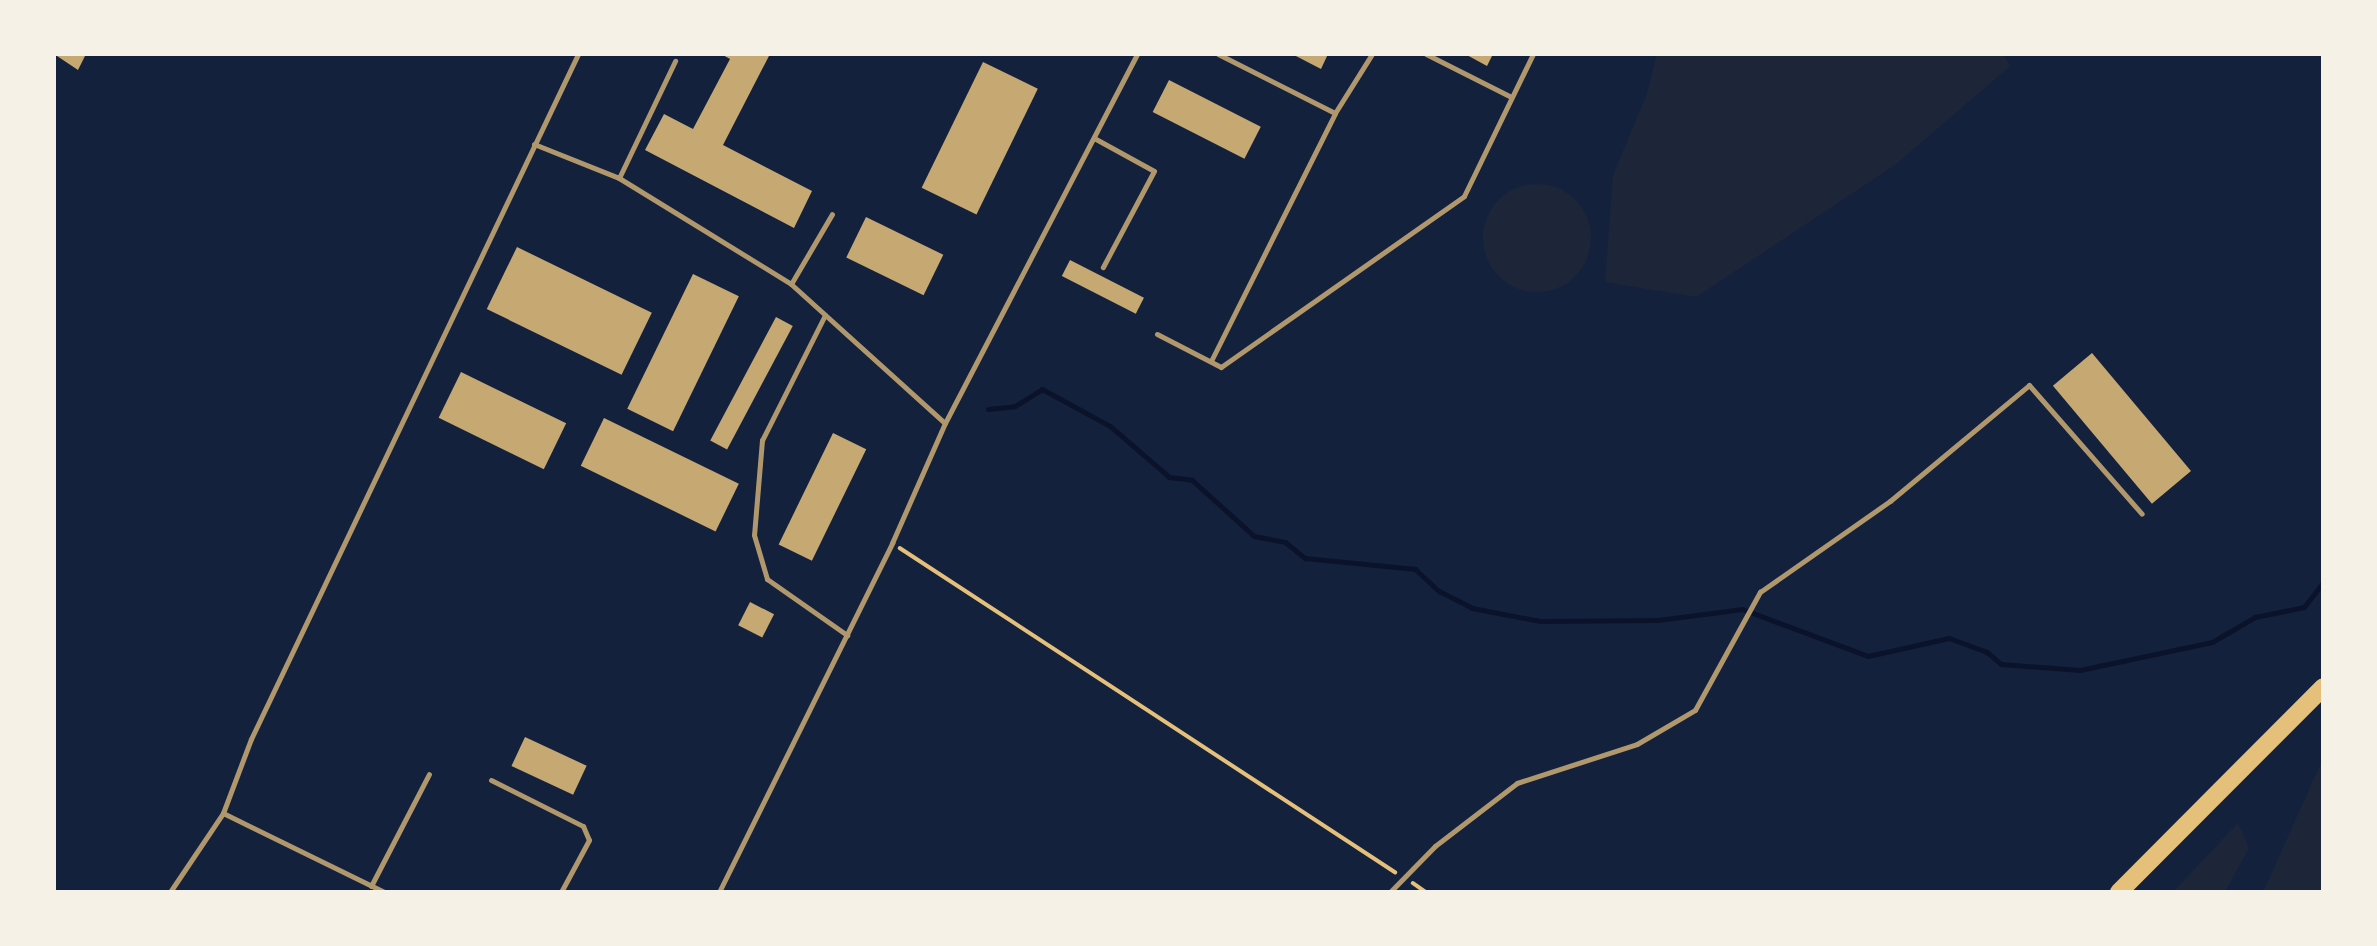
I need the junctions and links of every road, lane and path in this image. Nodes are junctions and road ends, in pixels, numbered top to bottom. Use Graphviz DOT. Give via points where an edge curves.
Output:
graph roads {
  1 [pos="578,54"];
  2 [pos="1129,54"];
  3 [pos="1218,54"];
  4 [pos="1372,54"];
  5 [pos="1426,54"];
  6 [pos="1532,54"];
  7 [pos="1136,57"];
  8 [pos="675,61"];
  9 [pos="1511,97"];
  10 [pos="1335,113"];
  11 [pos="1094,138"];
  12 [pos="534,144"];
  13 [pos="619,178"];
  14 [pos="832,214"];
  15 [pos="1103,267"];
  16 [pos="791,284"];
  17 [pos="825,315"];
  18 [pos="1157,334"];
  19 [pos="1211,362"];
  20 [pos="945,423"];
  21 [pos="2142,513"];
  22 [pos="892,543"];
  23 [pos="847,635"];
  24 [pos="2323,687"];
  25 [pos="429,775"];
  26 [pos="491,780"];
  27 [pos="223,813"];
  28 [pos="371,886"];
  29 [pos="170,892"];
  30 [pos="384,892"];
  31 [pos="561,892"];
  32 [pos="719,892"];
  33 [pos="1390,892"];
  34 [pos="1426,892"];
  35 [pos="2119,892"];
  1 -- 12 [label="lane"];
  2 -- 7 [label="lane"];
  3 -- 10 [label="lane"];
  4 -- 10 [label="lane"];
  5 -- 9 [label="lane"];
  6 -- 9 [label="lane"];
  7 -- 11 [label="lane"];
  8 -- 13 [label="lane"];
  9 -- 19 [label="lane" via="1464,196 1221,367"];
  10 -- 19 [label="lane"];
  11 -- 15 [label="lane" via="1154,170"];
  11 -- 20 [label="lane"];
  12 -- 13 [label="lane"];
  12 -- 27 [label="lane" via="251,738"];
  13 -- 16 [label="lane"];
  14 -- 16 [label="lane"];
  16 -- 17 [label="lane"];
  17 -- 20 [label="lane"];
  17 -- 23 [label="lane" via="762,440 754,535 767,579"];
  18 -- 19 [label="lane"];
  20 -- 22 [label="lane"];
  21 -- 33 [label="lane" via="2029,385 1889,501 1760,592 1695,710 1637,744 1517,783"];
  22 -- 23 [label="lane"];
  22 -- 34 [label="path"];
  23 -- 32 [label="lane"];
  24 -- 35 [label="main road"];
  25 -- 28 [label="lane"];
  26 -- 31 [label="lane" via="583,826 589,840"];
  27 -- 28 [label="lane"];
  27 -- 29 [label="lane"];
  28 -- 30 [label="lane"];
}
